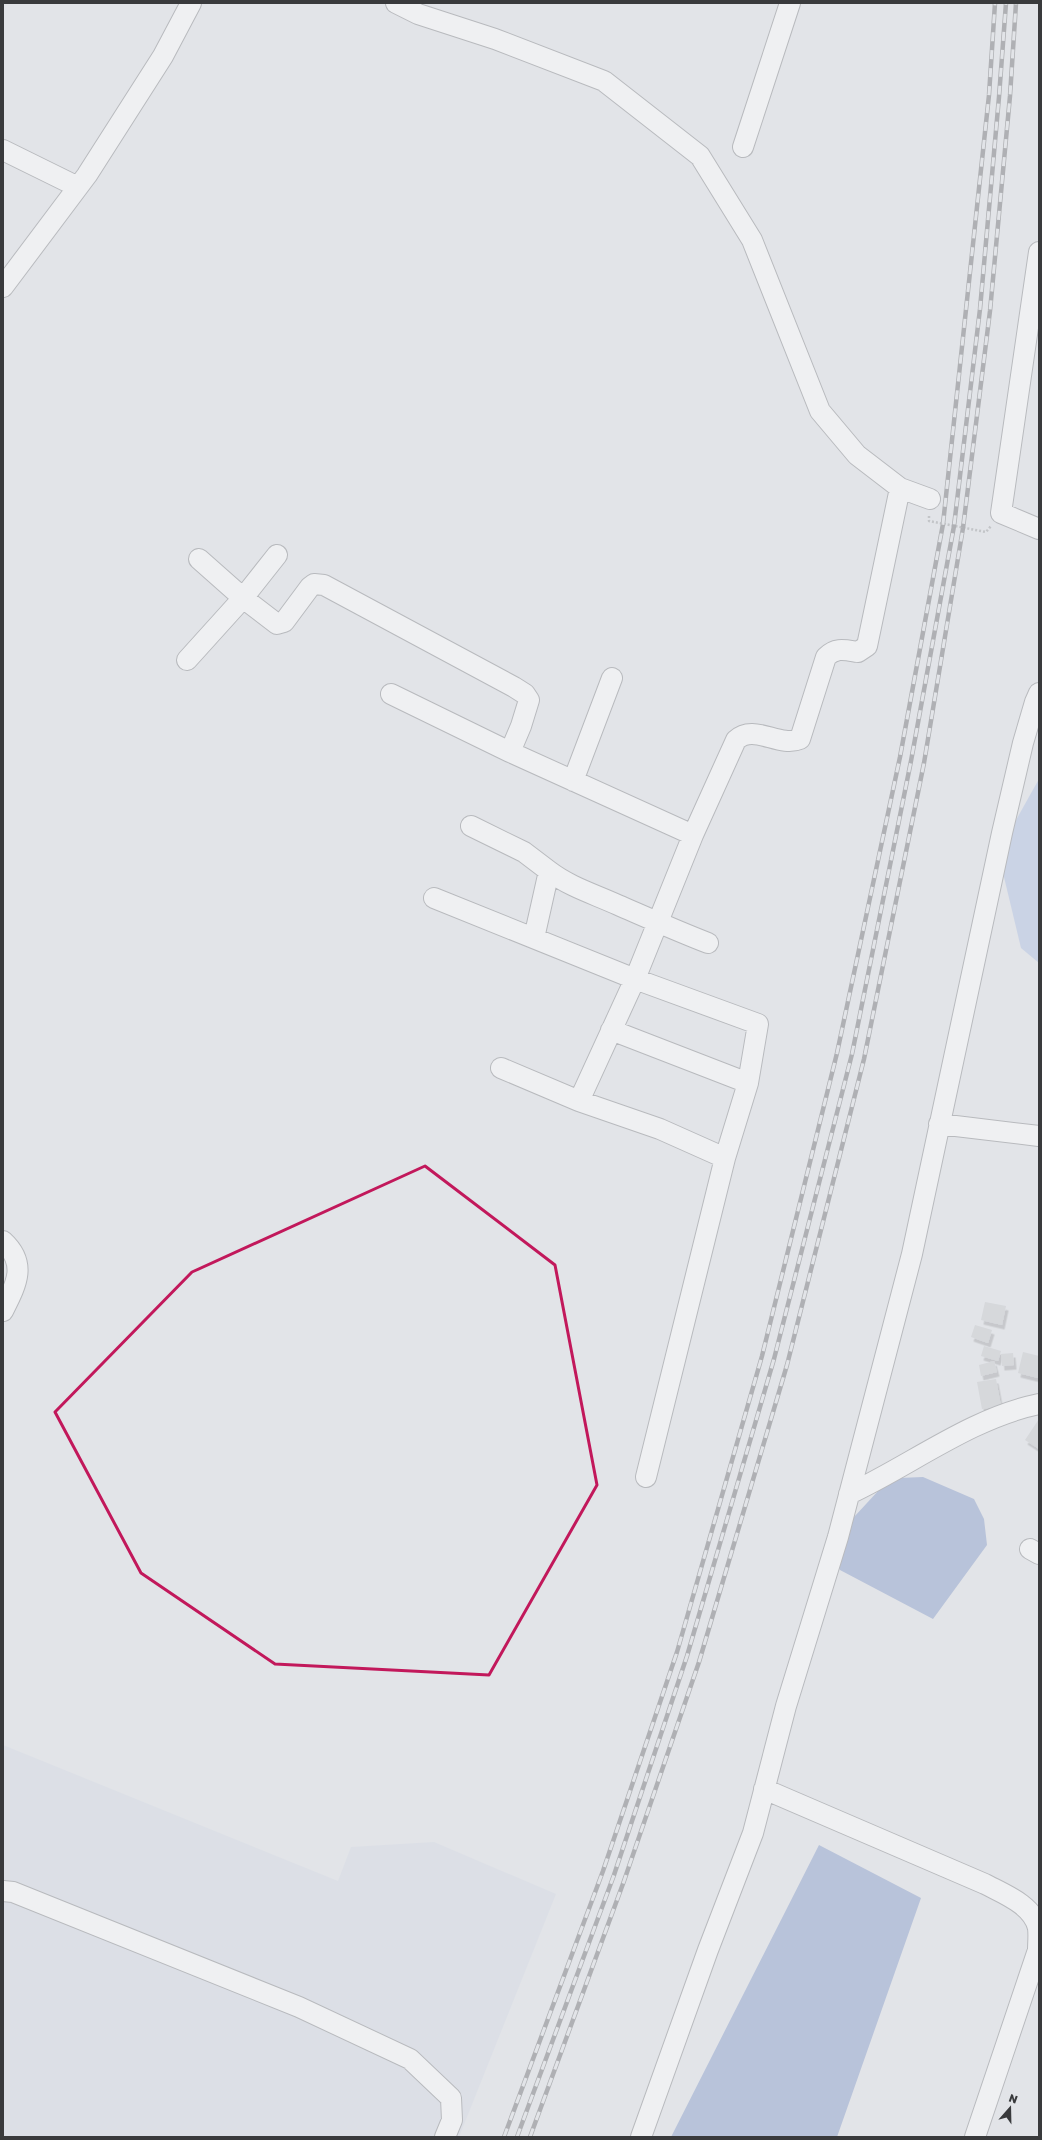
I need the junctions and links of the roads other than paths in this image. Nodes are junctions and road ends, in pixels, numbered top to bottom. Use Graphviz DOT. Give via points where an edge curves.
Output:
graph roads {
  1 [pos="191,3"];
  2 [pos="396,3"];
  3 [pos="790,3"];
  4 [pos="743,147"];
  5 [pos="3,150"];
  6 [pos="78,187"];
  7 [pos="1039,252"];
  8 [pos="3,287"];
  9 [pos="900,488"];
  10 [pos="930,498"];
  11 [pos="1039,529"];
  12 [pos="277,555"];
  13 [pos="200,559"];
  14 [pos="243,598"];
  15 [pos="187,660"];
  16 [pos="612,678"];
  17 [pos="1039,693"];
  18 [pos="391,694"];
  19 [pos="510,752"];
  20 [pos="573,781"];
  21 [pos="471,826"];
  22 [pos="693,835"];
  23 [pos="550,871"];
  24 [pos="434,898"];
  25 [pos="656,924"];
  26 [pos="534,938"];
  27 [pos="708,943"];
  28 [pos="634,979"];
  29 [pos="611,1030"];
  30 [pos="501,1068"];
  31 [pos="748,1083"];
  32 [pos="579,1101"];
  33 [pos="939,1124"];
  34 [pos="1039,1136"];
  35 [pos="725,1158"];
  36 [pos="3,1241"];
  37 [pos="3,1311"];
  38 [pos="1039,1404"];
  39 [pos="646,1477"];
  40 [pos="849,1494"];
  41 [pos="764,1789"];
  42 [pos="3,1891"];
  43 [pos="445,2137"];
  44 [pos="641,2137"];
  45 [pos="975,2137"];
  1 -- 6 [label="street" via="163,56"];
  2 -- 9 [label="street" via="418,14 495,39 604,81 700,156 752,240 820,412 857,454"];
  3 -- 4 [label="street"];
  5 -- 6 [label="street"];
  6 -- 8 [label="street"];
  7 -- 11 [label="street" via="1001,513"];
  9 -- 10 [label="street"];
  9 -- 22 [label="street" via="867,646 858,652 838,649 826,657 800,739 794,742 784,741 748,733 736,740"];
  12 -- 14 [label="street"];
  13 -- 14 [label="street"];
  14 -- 15 [label="street"];
  14 -- 19 [label="street" via="274,623 279,624 284,622 310,587 314,584 324,585 514,687 529,700 522,726"];
  16 -- 20 [label="street"];
  17 -- 33 [label="street" via="1034,702 1023,743"];
  18 -- 19 [label="street"];
  19 -- 20 [label="street"];
  20 -- 22 [label="street"];
  21 -- 23 [label="street" via="524,852"];
  22 -- 25 [label="street"];
  23 -- 25 [label="street" via="571,886 617,904"];
  23 -- 26 [label="street"];
  24 -- 26 [label="street"];
  25 -- 27 [label="street"];
  25 -- 28 [label="street"];
  26 -- 28 [label="street"];
  28 -- 29 [label="street"];
  28 -- 31 [label="street" via="758,1024"];
  29 -- 31 [label="street"];
  29 -- 32 [label="street"];
  30 -- 32 [label="street"];
  31 -- 35 [label="street"];
  32 -- 35 [label="street" via="660,1129"];
  33 -- 34 [label="street"];
  33 -- 40 [label="street" via="912,1254"];
  35 -- 39 [label="street"];
  36 -- 37 [label="street" via="16,1257 19,1269 14,1289"];
  38 -- 40 [label="street" via="1024,1407 950,1438 880,1480"];
  40 -- 41 [label="street"];
  41 -- 44 [label="street" via="753,1833"];
  41 -- 45 [label="street" via="985,1884 1016,1900 1031,1915 1038,1928 1038,1950"];
  42 -- 43 [label="street" via="13,1892 299,2007 410,2059 451,2098 452,2120"];
}
